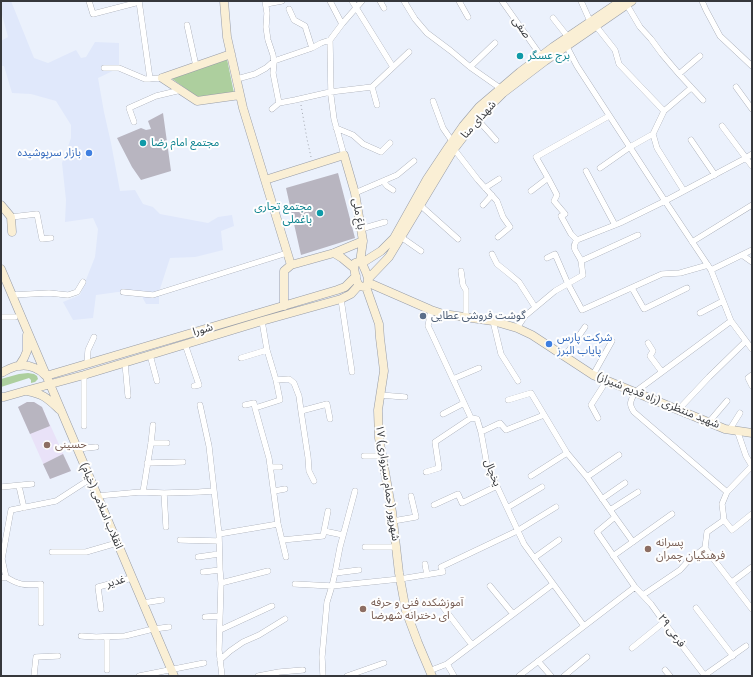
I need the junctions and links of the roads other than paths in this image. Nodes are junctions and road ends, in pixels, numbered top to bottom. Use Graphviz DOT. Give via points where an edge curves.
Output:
graph roads {
  1 [pos="89,1"];
  2 [pos="139,1"];
  3 [pos="224,1"];
  4 [pos="282,1"];
  5 [pos="330,1"];
  6 [pos="352,1"];
  7 [pos="362,1"];
  8 [pos="380,1"];
  9 [pos="404,1"];
  10 [pos="459,1"];
  11 [pos="502,1"];
  12 [pos="580,1"];
  13 [pos="702,1"];
  14 [pos="627,2"];
  15 [pos="266,3"];
  16 [pos="357,7"];
  17 [pos="384,8"];
  18 [pos="289,9"];
  19 [pos="468,17"];
  20 [pos="553,18"];
  21 [pos="342,24"];
  22 [pos="593,24"];
  23 [pos="187,25"];
  24 [pos="568,36"];
  25 [pos="330,40"];
  26 [pos="495,42"];
  27 [pos="566,46"];
  28 [pos="312,48"];
  29 [pos="409,52"];
  30 [pos="231,54"];
  31 [pos="700,56"];
  32 [pos="543,58"];
  33 [pos="274,61"];
  34 [pos="196,66"];
  35 [pos="752,66"];
  36 [pos="393,67"];
  37 [pos="470,67"];
  38 [pos="104,68"];
  39 [pos="679,74"];
  40 [pos="162,78"];
  41 [pos="150,79"];
  42 [pos="237,79"];
  43 [pos="372,87"];
  44 [pos="736,87"];
  45 [pos="500,88"];
  46 [pos="691,88"];
  47 [pos="181,90"];
  48 [pos="330,92"];
  49 [pos="240,95"];
  50 [pos="703,100"];
  51 [pos="433,101"];
  52 [pos="279,104"];
  53 [pos="377,105"];
  54 [pos="752,108"];
  55 [pos="272,109"];
  56 [pos="664,111"];
  57 [pos="609,116"];
  58 [pos="477,119"];
  59 [pos="134,122"];
  60 [pos="722,126"];
  61 [pos="336,128"];
  62 [pos="653,134"];
  63 [pos="496,140"];
  64 [pos="691,140"];
  65 [pos="390,143"];
  66 [pos="453,145"];
  67 [pos="630,147"];
  68 [pos="344,154"];
  69 [pos="752,154"];
  70 [pos="746,158"];
  71 [pos="414,161"];
  72 [pos="752,166"];
  73 [pos="600,168"];
  74 [pos="586,171"];
  75 [pos="715,175"];
  76 [pos="499,178"];
  77 [pos="548,178"];
  78 [pos="265,180"];
  79 [pos="384,181"];
  80 [pos="485,188"];
  81 [pos="393,190"];
  82 [pos="531,191"];
  83 [pos="684,192"];
  84 [pos="355,193"];
  85 [pos="492,196"];
  86 [pos="665,202"];
  87 [pos="1,205"];
  88 [pos="420,205"];
  89 [pos="483,205"];
  90 [pos="752,205"];
  91 [pos="11,217"];
  92 [pos="385,222"];
  93 [pos="615,225"];
  94 [pos="361,229"];
  95 [pos="12,232"];
  96 [pos="399,235"];
  97 [pos="638,235"];
  98 [pos="498,237"];
  99 [pos="51,238"];
  100 [pos="458,239"];
  101 [pos="363,240"];
  102 [pos="577,240"];
  103 [pos="692,242"];
  104 [pos="752,250"];
  105 [pos="421,251"];
  106 [pos="287,253"];
  107 [pos="334,254"];
  108 [pos="492,254"];
  109 [pos="742,255"];
  110 [pos="547,258"];
  111 [pos="581,261"];
  112 [pos="361,262"];
  113 [pos="752,262"];
  114 [pos="291,265"];
  115 [pos="354,268"];
  116 [pos="710,268"];
  117 [pos="1,269"];
  118 [pos="461,271"];
  119 [pos="356,276"];
  120 [pos="83,282"];
  121 [pos="365,283"];
  122 [pos="568,284"];
  123 [pos="632,288"];
  124 [pos="687,288"];
  125 [pos="123,292"];
  126 [pos="12,295"];
  127 [pos="341,299"];
  128 [pos="723,301"];
  129 [pos="284,306"];
  130 [pos="535,307"];
  131 [pos="432,310"];
  132 [pos="700,313"];
  133 [pos="1,317"];
  134 [pos="15,317"];
  135 [pos="466,318"];
  136 [pos="731,321"];
  137 [pos="262,322"];
  138 [pos="493,322"];
  139 [pos="585,327"];
  140 [pos="518,328"];
  141 [pos="27,331"];
  142 [pos="94,337"];
  143 [pos="612,341"];
  144 [pos="746,341"];
  145 [pos="648,343"];
  146 [pos="185,344"];
  147 [pos="752,349"];
  148 [pos="267,350"];
  149 [pos="150,355"];
  150 [pos="565,356"];
  151 [pos="241,358"];
  152 [pos="125,363"];
  153 [pos="87,364"];
  154 [pos="19,366"];
  155 [pos="479,368"];
  156 [pos="352,372"];
  157 [pos="662,372"];
  158 [pos="1,373"];
  159 [pos="84,375"];
  160 [pos="593,375"];
  161 [pos="752,375"];
  162 [pos="46,376"];
  163 [pos="453,379"];
  164 [pos="276,380"];
  165 [pos="607,380"];
  166 [pos="156,382"];
  167 [pos="518,382"];
  168 [pos="50,384"];
  169 [pos="194,386"];
  170 [pos="752,386"];
  171 [pos="25,391"];
  172 [pos="635,392"];
  173 [pos="380,394"];
  174 [pos="128,396"];
  175 [pos="1,397"];
  176 [pos="405,397"];
  177 [pos="508,400"];
  178 [pos="727,401"];
  179 [pos="464,403"];
  180 [pos="200,405"];
  181 [pos="245,405"];
  182 [pos="255,408"];
  183 [pos="679,410"];
  184 [pos="301,411"];
  185 [pos="62,412"];
  186 [pos="740,413"];
  187 [pos="443,414"];
  188 [pos="544,415"];
  189 [pos="471,418"];
  190 [pos="598,418"];
  191 [pos="330,419"];
  192 [pos="709,422"];
  193 [pos="153,425"];
  194 [pos="84,426"];
  195 [pos="733,430"];
  196 [pos="481,432"];
  197 [pos="752,433"];
  198 [pos="151,443"];
  199 [pos="167,443"];
  200 [pos="96,447"];
  201 [pos="77,449"];
  202 [pos="566,453"];
  203 [pos="619,455"];
  204 [pos="364,456"];
  205 [pos="382,456"];
  206 [pos="183,462"];
  207 [pos="147,463"];
  208 [pos="752,466"];
  209 [pos="270,467"];
  210 [pos="280,467"];
  211 [pos="426,472"];
  212 [pos="531,476"];
  213 [pos="587,477"];
  214 [pos="90,479"];
  215 [pos="314,481"];
  216 [pos="625,483"];
  217 [pos="32,484"];
  218 [pos="19,486"];
  219 [pos="497,486"];
  220 [pos="1,487"];
  221 [pos="542,487"];
  222 [pos="285,489"];
  223 [pos="214,491"];
  224 [pos="355,491"];
  225 [pos="143,492"];
  226 [pos="274,492"];
  227 [pos="638,492"];
  228 [pos="727,492"];
  229 [pos="164,493"];
  230 [pos="97,496"];
  231 [pos="411,496"];
  232 [pos="602,499"];
  233 [pos="434,505"];
  234 [pos="556,507"];
  235 [pos="24,508"];
  236 [pos="507,508"];
  237 [pos="610,510"];
  238 [pos="328,511"];
  239 [pos="672,514"];
  240 [pos="752,514"];
  241 [pos="615,517"];
  242 [pos="724,520"];
  243 [pos="393,521"];
  244 [pos="278,524"];
  245 [pos="166,527"];
  246 [pos="324,531"];
  247 [pos="517,531"];
  248 [pos="218,534"];
  249 [pos="343,535"];
  250 [pos="180,540"];
  251 [pos="282,540"];
  252 [pos="559,540"];
  253 [pos="219,541"];
  254 [pos="633,542"];
  255 [pos="117,543"];
  256 [pos="365,547"];
  257 [pos="396,547"];
  258 [pos="705,548"];
  259 [pos="52,552"];
  260 [pos="219,554"];
  261 [pos="613,556"];
  262 [pos="198,557"];
  263 [pos="286,557"];
  264 [pos="534,558"];
  265 [pos="425,564"];
  266 [pos="752,567"];
  267 [pos="220,570"];
  268 [pos="359,570"];
  269 [pos="268,571"];
  270 [pos="203,572"];
  271 [pos="335,573"];
  272 [pos="428,575"];
  273 [pos="4,578"];
  274 [pos="132,578"];
  275 [pos="400,579"];
  276 [pos="732,582"];
  277 [pos="221,583"];
  278 [pos="295,584"];
  279 [pos="553,584"];
  280 [pos="332,586"];
  281 [pos="490,586"];
  282 [pos="635,587"];
  283 [pos="643,595"];
  284 [pos="162,600"];
  285 [pos="142,602"];
  286 [pos="272,606"];
  287 [pos="444,606"];
  288 [pos="696,608"];
  289 [pos="752,608"];
  290 [pos="101,609"];
  291 [pos="513,614"];
  292 [pos="220,616"];
  293 [pos="205,617"];
  294 [pos="284,619"];
  295 [pos="664,622"];
  296 [pos="41,623"];
  297 [pos="170,626"];
  298 [pos="584,626"];
  299 [pos="151,629"];
  300 [pos="220,630"];
  301 [pos="81,636"];
  302 [pos="106,637"];
  303 [pos="472,645"];
  304 [pos="746,646"];
  305 [pos="632,648"];
  306 [pos="58,656"];
  307 [pos="733,656"];
  308 [pos="587,657"];
  309 [pos="220,660"];
  310 [pos="538,661"];
  311 [pos="204,663"];
  312 [pos="384,663"];
  313 [pos="446,664"];
  314 [pos="107,670"];
  315 [pos="303,670"];
  316 [pos="665,670"];
  317 [pos="172,673"];
  318 [pos="431,673"];
  319 [pos="34,676"];
  320 [pos="139,676"];
  321 [pos="222,676"];
  322 [pos="258,676"];
  323 [pos="323,676"];
  324 [pos="347,676"];
  325 [pos="454,676"];
  326 [pos="519,676"];
  327 [pos="551,676"];
  328 [pos="564,676"];
  329 [pos="670,676"];
  330 [pos="705,676"];
  1 -- 2 [label="street" via="93,14"];
  2 -- 41 [label="street"];
  3 -- 30 [label="street"];
  4 -- 15 [label="street"];
  5 -- 21 [label="street"];
  6 -- 16 [label="street"];
  7 -- 16 [label="street"];
  8 -- 17 [label="street"];
  9 -- 37 [label="street" via="427,33"];
  10 -- 19 [label="street"];
  11 -- 32 [label="street, صفی"];
  12 -- 22 [label="street"];
  13 -- 35 [label="street" via="720,36"];
  14 -- 22 [label="street, شهدای منا"];
  14 -- 39 [label="street" via="640,27"];
  15 -- 33 [label="street" via="266,27"];
  16 -- 21 [label="street"];
  16 -- 36 [label="street"];
  18 -- 28 [label="street" via="294,20 305,26"];
  20 -- 24 [label="street"];
  21 -- 25 [label="street"];
  22 -- 24 [label="street, شهدای منا"];
  22 -- 27 [label="street, شهدای منا"];
  22 -- 56 [label="street" via="615,50 619,64"];
  23 -- 34 [label="street"];
  24 -- 32 [label="street, شهدای منا"];
  25 -- 28 [label="street"];
  25 -- 48 [label="street"];
  26 -- 37 [label="street"];
  27 -- 32 [label="street, شهدای منا"];
  27 -- 57 [label="street"];
  28 -- 33 [label="street"];
  29 -- 36 [label="street"];
  30 -- 34 [label="street"];
  30 -- 42 [label="street"];
  31 -- 39 [label="street"];
  32 -- 45 [label="street, شهدای منا"];
  32 -- 58 [label="street, شهدای منا"];
  33 -- 42 [label="street" via="255,74"];
  33 -- 52 [label="street" via="273,73"];
  34 -- 40 [label="street"];
  36 -- 43 [label="street"];
  37 -- 45 [label="street"];
  38 -- 41 [label="street" via="119,68"];
  39 -- 46 [label="street"];
  40 -- 41 [label="street"];
  40 -- 47 [label="street"];
  42 -- 49 [label="street"];
  43 -- 48 [label="street"];
  43 -- 53 [label="street"];
  44 -- 54 [label="street"];
  45 -- 66 [label="street, شهدای منا" via="479,107"];
  46 -- 50 [label="street"];
  46 -- 56 [label="street"];
  47 -- 49 [label="street" via="197,101"];
  47 -- 59 [label="street" via="156,96 129,108"];
  48 -- 52 [label="street"];
  48 -- 61 [label="street"];
  49 -- 78 [label="street"];
  51 -- 66 [label="street" via="443,128"];
  52 -- 55 [label="street"];
  56 -- 62 [label="street"];
  57 -- 67 [label="street"];
  57 -- 77 [label="street" via="536,157"];
  58 -- 63 [label="street"];
  58 -- 66 [label="street, شهدای منا"];
  60 -- 70 [label="street"];
  61 -- 65 [label="street" via="381,152"];
  61 -- 68 [label="street"];
  62 -- 67 [label="street"];
  62 -- 83 [label="street" via="658,148"];
  64 -- 75 [label="street"];
  66 -- 80 [label="street"];
  66 -- 88 [label="street, شهدای منا"];
  66 -- 96 [label="street, شهدای منا" via="427,179"];
  67 -- 73 [label="street"];
  67 -- 86 [label="street"];
  68 -- 78 [label="street"];
  68 -- 84 [label="street, باغ ملی"];
  69 -- 70 [label="street"];
  70 -- 72 [label="street"];
  70 -- 75 [label="street"];
  71 -- 79 [label="street" via="397,175"];
  74 -- 93 [label="street"];
  75 -- 83 [label="street"];
  76 -- 80 [label="street"];
  77 -- 82 [label="street"];
  77 -- 102 [label="street" via="557,195 554,201 565,214 561,216"];
  78 -- 106 [label="street"];
  79 -- 81 [label="street"];
  79 -- 84 [label="street"];
  80 -- 85 [label="street"];
  83 -- 86 [label="street"];
  84 -- 94 [label="street, باغ ملی"];
  85 -- 89 [label="street"];
  85 -- 98 [label="street" via="510,227"];
  86 -- 93 [label="street"];
  86 -- 103 [label="street"];
  87 -- 91 [label="street"];
  88 -- 96 [label="street, شهدای منا"];
  88 -- 100 [label="street"];
  90 -- 103 [label="street"];
  91 -- 95 [label="street"];
  91 -- 99 [label="street" via="37,214 42,239"];
  92 -- 94 [label="street"];
  93 -- 102 [label="street"];
  94 -- 101 [label="street, باغ ملی"];
  96 -- 105 [label="street"];
  96 -- 112 [label="street, شهدای منا" via="375,256"];
  96 -- 121 [label="street, شهدای منا" via="389,257"];
  97 -- 111 [label="street"];
  101 -- 107 [label="street, باغ ملی"];
  101 -- 112 [label="street"];
  102 -- 111 [label="street" via="574,248"];
  103 -- 116 [label="street"];
  104 -- 109 [label="street"];
  106 -- 114 [label="street"];
  106 -- 125 [label="street" via="153,295"];
  107 -- 114 [label="street, باغ ملی"];
  107 -- 115 [label="street"];
  108 -- 130 [label="street" via="497,264 518,282"];
  109 -- 113 [label="street"];
  109 -- 116 [label="street"];
  110 -- 122 [label="street" via="555,254"];
  111 -- 122 [label="street" via="583,275"];
  112 -- 115 [label="street, شهدای منا" via="355,263"];
  112 -- 121 [label="street"];
  114 -- 129 [label="street" via="284,271"];
  115 -- 119 [label="street"];
  116 -- 123 [label="street" via="662,274"];
  116 -- 128 [label="street"];
  117 -- 126 [label="street, انقلاب اسلامی (خیام)"];
  118 -- 135 [label="street" via="466,290"];
  119 -- 121 [label="street"];
  119 -- 129 [label="street, شورا" via="345,286"];
  120 -- 126 [label="street" via="77,292 68,295"];
  121 -- 127 [label="street, شورا"];
  121 -- 131 [label="street, شهید منتظری (راه قدیم شیراز)"];
  121 -- 173 [label="street, ۱۷ شهریور (حمام سبزواری)" via="379,324 384,371"];
  122 -- 123 [label="street" via="582,310"];
  122 -- 130 [label="street"];
  123 -- 124 [label="street" via="644,309"];
  126 -- 141 [label="street, انقلاب اسلامی (خیام)"];
  127 -- 137 [label="street, شورا"];
  127 -- 156 [label="street"];
  128 -- 132 [label="street"];
  128 -- 136 [label="street"];
  129 -- 153 [label="street, شورا"];
  130 -- 140 [label="street" via="525,316"];
  131 -- 135 [label="street, شهید منتظری (راه قدیم شیراز)"];
  131 -- 163 [label="street, یخچال" via="428,326"];
  133 -- 134 [label="street"];
  135 -- 138 [label="street, شهید منتظری (راه قدیم شیراز)"];
  136 -- 144 [label="street"];
  136 -- 157 [label="street"];
  137 -- 146 [label="street, شورا"];
  137 -- 148 [label="street"];
  138 -- 140 [label="street, شهید منتظری (راه قدیم شیراز)"];
  138 -- 167 [label="street" via="501,354"];
  139 -- 150 [label="street"];
  140 -- 150 [label="street, شهید منتظری (راه قدیم شیراز)"];
  141 -- 154 [label="street" via="27,351"];
  141 -- 162 [label="street, انقلاب اسلامی (خیام)"];
  142 -- 153 [label="street" via="88,350"];
  143 -- 160 [label="street"];
  144 -- 147 [label="street"];
  144 -- 183 [label="street"];
  145 -- 157 [label="street" via="653,351 650,356"];
  146 -- 149 [label="street, شورا"];
  146 -- 169 [label="street" via="199,385"];
  148 -- 151 [label="street"];
  148 -- 164 [label="street"];
  149 -- 152 [label="street, شورا"];
  149 -- 166 [label="street"];
  150 -- 160 [label="street, شهید منتظری (راه قدیم شیراز)"];
  152 -- 159 [label="street, شورا"];
  152 -- 174 [label="street"];
  153 -- 162 [label="street, شورا"];
  154 -- 158 [label="street"];
  154 -- 162 [label="street" via="34,368"];
  155 -- 163 [label="street"];
  157 -- 172 [label="street"];
  159 -- 168 [label="street, شورا"];
  159 -- 194 [label="street"];
  160 -- 165 [label="street, شهید منتظری (راه قدیم شیراز)"];
  161 -- 170 [label="street" via="748,378"];
  162 -- 168 [label="street, انقلاب اسلامی (خیام)"];
  163 -- 179 [label="street, یخچال"];
  164 -- 182 [label="street" via="280,400"];
  164 -- 184 [label="street" via="289,379 294,382 300,396"];
  165 -- 172 [label="street, شهید منتظری (راه قدیم شیراز)"];
  165 -- 190 [label="street" via="591,405"];
  168 -- 171 [label="street, شورا"];
  168 -- 185 [label="street, انقلاب اسلامی (خیام)"];
  171 -- 175 [label="street, شورا"];
  171 -- 185 [label="street" via="46,397"];
  172 -- 183 [label="street, شهید منتظری (راه قدیم شیراز)"];
  172 -- 228 [label="street" via="630,403 634,412"];
  173 -- 176 [label="street"];
  173 -- 205 [label="street, ۱۷ شهریور (حمام سبزواری)" via="378,410"];
  177 -- 188 [label="street" via="531,393"];
  178 -- 192 [label="street"];
  179 -- 187 [label="street"];
  179 -- 189 [label="street, یخچال"];
  180 -- 223 [label="street" via="209,446"];
  181 -- 182 [label="street" via="254,403"];
  182 -- 209 [label="street"];
  183 -- 192 [label="street, شهید منتظری (راه قدیم شیراز)"];
  184 -- 191 [label="street" via="327,404"];
  184 -- 215 [label="street" via="309,471"];
  185 -- 201 [label="street, انقلاب اسلامی (خیام)"];
  186 -- 195 [label="street"];
  188 -- 196 [label="street" via="506,430 500,423"];
  188 -- 202 [label="street"];
  189 -- 196 [label="street, یخچال" via="477,419"];
  189 -- 211 [label="street" via="435,442 439,468"];
  192 -- 195 [label="street, شهید منتظری (راه قدیم شیراز)"];
  193 -- 198 [label="street"];
  195 -- 197 [label="street, شهید منتظری (راه قدیم شیراز)"];
  195 -- 208 [label="street"];
  196 -- 219 [label="street, یخچال" via="486,465"];
  198 -- 199 [label="street"];
  198 -- 207 [label="street"];
  200 -- 201 [label="street"];
  201 -- 214 [label="street, انقلاب اسلامی (خیام)"];
  202 -- 212 [label="street"];
  202 -- 213 [label="street"];
  203 -- 213 [label="street"];
  204 -- 205 [label="street"];
  205 -- 243 [label="street, ۱۷ شهریور (حمام سبزواری)"];
  206 -- 207 [label="street"];
  207 -- 225 [label="street"];
  208 -- 228 [label="street"];
  209 -- 210 [label="street"];
  209 -- 226 [label="street"];
  213 -- 232 [label="street"];
  214 -- 230 [label="street, انقلاب اسلامی (خیام)"];
  214 -- 235 [label="street" via="56,501"];
  216 -- 232 [label="street"];
  217 -- 218 [label="street"];
  218 -- 220 [label="street"];
  218 -- 235 [label="street"];
  219 -- 233 [label="street" via="462,503 458,494"];
  219 -- 236 [label="street, یخچال"];
  221 -- 236 [label="street"];
  222 -- 226 [label="street"];
  223 -- 229 [label="street"];
  223 -- 248 [label="street"];
  224 -- 249 [label="street"];
  225 -- 229 [label="street"];
  225 -- 230 [label="street"];
  226 -- 244 [label="street"];
  227 -- 237 [label="street"];
  228 -- 242 [label="street" via="722,504"];
  229 -- 245 [label="street"];
  230 -- 255 [label="street, انقلاب اسلامی (خیام)"];
  231 -- 243 [label="street" via="416,517"];
  232 -- 237 [label="street"];
  234 -- 247 [label="street"];
  235 -- 273 [label="street" via="11,510 2,559"];
  236 -- 247 [label="street, یخچال"];
  237 -- 241 [label="street"];
  238 -- 246 [label="street"];
  239 -- 254 [label="street"];
  240 -- 242 [label="street" via="732,530"];
  241 -- 254 [label="street"];
  241 -- 261 [label="street, فرعی ۲۹" via="597,532"];
  242 -- 258 [label="street" via="707,532"];
  243 -- 257 [label="street, ۱۷ شهریور (حمام سبزواری)"];
  244 -- 248 [label="street"];
  244 -- 251 [label="street"];
  246 -- 249 [label="street"];
  246 -- 251 [label="street" via="323,536"];
  247 -- 264 [label="street, یخچال"];
  247 -- 272 [label="street" via="441,567 443,572"];
  248 -- 253 [label="street"];
  249 -- 271 [label="street"];
  250 -- 253 [label="street"];
  251 -- 263 [label="street"];
  252 -- 264 [label="street"];
  253 -- 260 [label="street"];
  254 -- 261 [label="street"];
  255 -- 259 [label="street" via="86,552"];
  255 -- 274 [label="street, انقلاب اسلامی (خیام)"];
  256 -- 257 [label="street"];
  257 -- 275 [label="street, ۱۷ شهریور (حمام سبزواری)"];
  258 -- 276 [label="street"];
  258 -- 283 [label="street" via="680,570"];
  260 -- 262 [label="street"];
  260 -- 267 [label="street"];
  261 -- 282 [label="street, فرعی ۲۹"];
  264 -- 279 [label="street, یخچال"];
  265 -- 272 [label="street"];
  266 -- 276 [label="street"];
  267 -- 270 [label="street"];
  267 -- 277 [label="street"];
  268 -- 271 [label="street"];
  269 -- 277 [label="street"];
  271 -- 280 [label="street"];
  272 -- 275 [label="street"];
  273 -- 296 [label="street" via="28,585 41,584"];
  274 -- 285 [label="street, انقلاب اسلامی (خیام)"];
  274 -- 290 [label="street, غدیر" via="98,587"];
  275 -- 280 [label="street"];
  275 -- 318 [label="street, ۱۷ شهریور (حمام سبزواری)" via="406,611"];
  276 -- 289 [label="street"];
  277 -- 292 [label="street"];
  278 -- 280 [label="street"];
  279 -- 291 [label="street"];
  279 -- 298 [label="street, یخچال"];
  280 -- 323 [label="street" via="326,602"];
  281 -- 291 [label="street"];
  282 -- 283 [label="street, فرعی ۲۹"];
  282 -- 298 [label="street"];
  283 -- 295 [label="street, فرعی ۲۹"];
  284 -- 285 [label="street"];
  285 -- 299 [label="street, انقلاب اسلامی (خیام)"];
  286 -- 300 [label="street"];
  287 -- 303 [label="street"];
  288 -- 307 [label="street"];
  291 -- 303 [label="street"];
  292 -- 293 [label="street"];
  292 -- 300 [label="street"];
  294 -- 309 [label="street" via="243,642"];
  295 -- 305 [label="street"];
  295 -- 330 [label="street, فرعی ۲۹"];
  297 -- 299 [label="street"];
  298 -- 310 [label="street"];
  299 -- 302 [label="street" via="125,636"];
  299 -- 317 [label="street, انقلاب اسلامی (خیام)"];
  300 -- 309 [label="street"];
  301 -- 302 [label="street"];
  302 -- 314 [label="street"];
  303 -- 313 [label="street"];
  304 -- 307 [label="street"];
  306 -- 319 [label="street" via="36,656"];
  307 -- 330 [label="street"];
  308 -- 328 [label="street"];
  309 -- 321 [label="street"];
  310 -- 326 [label="street"];
  310 -- 327 [label="street"];
  311 -- 317 [label="street"];
  312 -- 324 [label="street"];
  313 -- 318 [label="street"];
  313 -- 325 [label="street"];
  315 -- 322 [label="street"];
  316 -- 329 [label="street"];
  317 -- 320 [label="street"];
}
